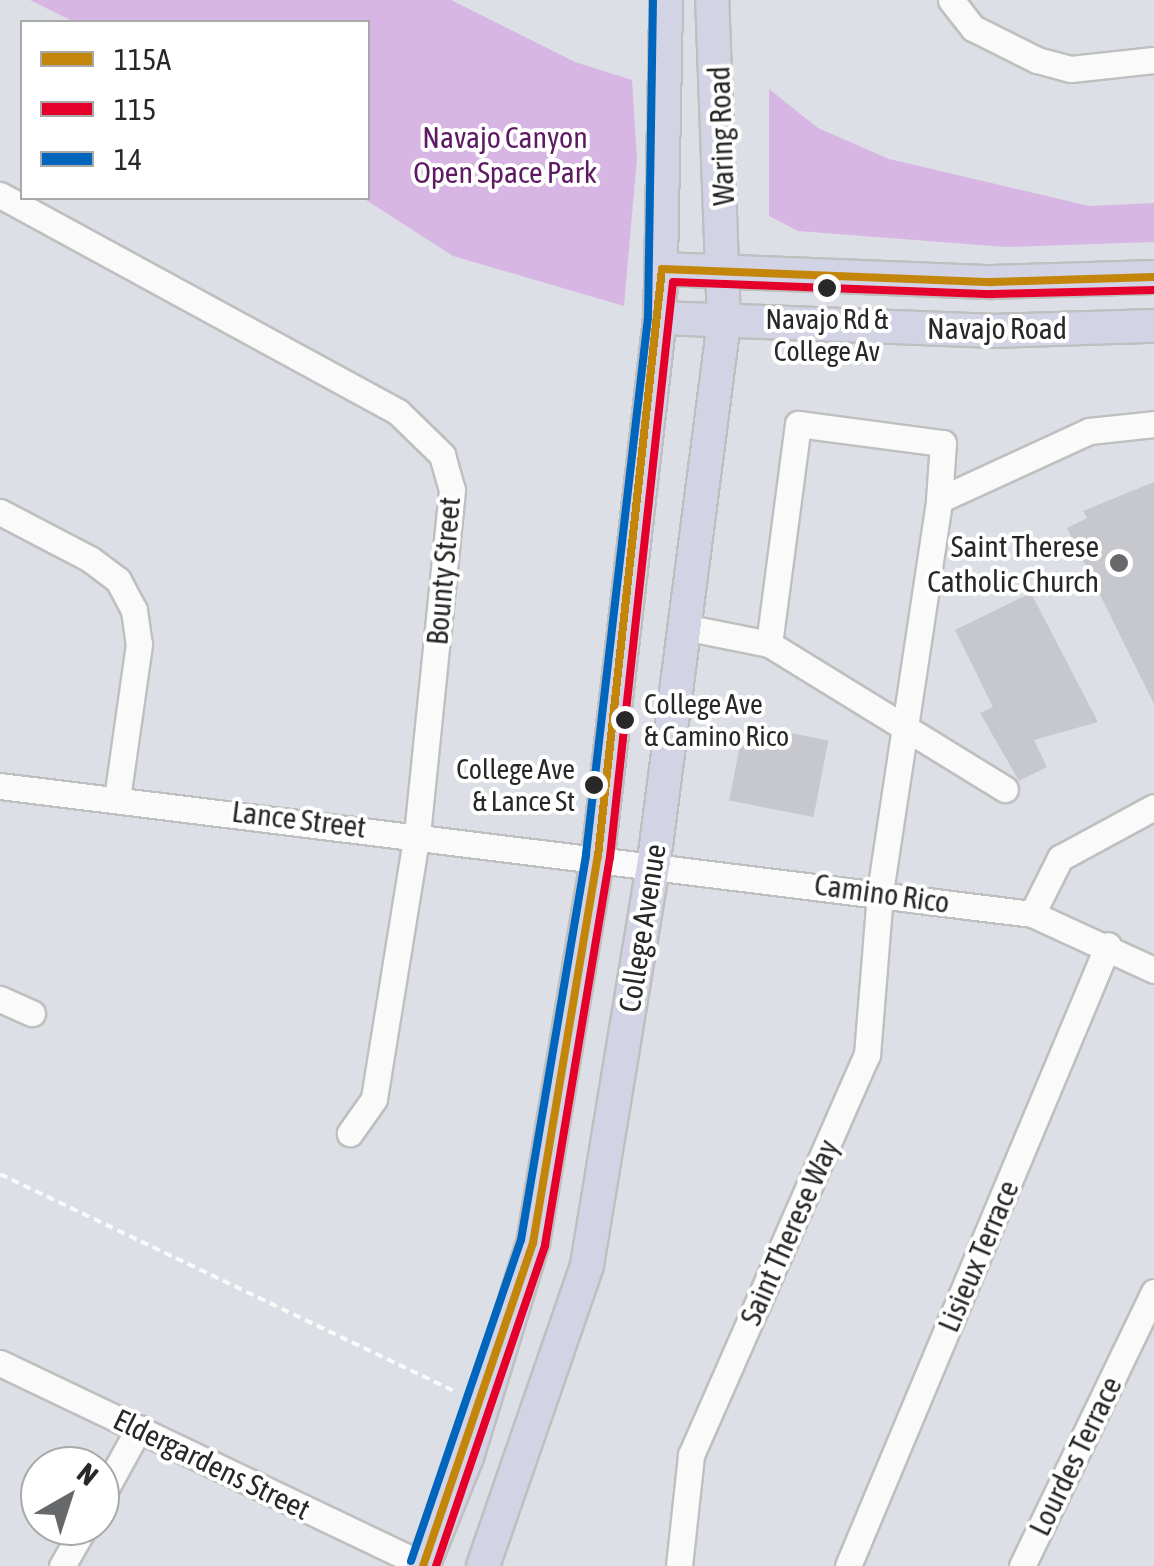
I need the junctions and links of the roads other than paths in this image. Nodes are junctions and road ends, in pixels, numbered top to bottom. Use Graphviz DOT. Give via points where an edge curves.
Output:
graph roads {
  1 [pos="666,0"];
  2 [pos="712,0"];
  3 [pos="951,0"];
  4 [pos="1154,60"];
  5 [pos="0,195"];
  6 [pos="662,269"];
  7 [pos="726,273"];
  8 [pos="1154,277"];
  9 [pos="660,318"];
  10 [pos="724,322"];
  11 [pos="1154,326"];
  12 [pos="1154,424"];
  13 [pos="938,500"];
  14 [pos="0,512"];
  15 [pos="684,626"];
  16 [pos="768,644"];
  17 [pos="904,729"];
  18 [pos="0,786"];
  19 [pos="1005,789"];
  20 [pos="117,798"];
  21 [pos="1154,806"];
  22 [pos="417,833"];
  23 [pos="598,856"];
  24 [pos="654,862"];
  25 [pos="880,892"];
  26 [pos="1032,914"];
  27 [pos="1108,945"];
  28 [pos="1154,970"];
  29 [pos="0,999"];
  30 [pos="32,1013"];
  31 [pos="350,1132"];
  32 [pos="1154,1292"];
  33 [pos="0,1363"];
  34 [pos="139,1428"];
  35 [pos="120,1463"];
  36 [pos="423,1566"];
  37 [pos="484,1566"];
  38 [pos="679,1566"];
  39 [pos="848,1566"];
  40 [pos="1022,1566"];
  1 -- 6 [label="main road, Waring Road"];
  2 -- 7 [label="main road, Waring Road"];
  3 -- 4 [label="street" via="973,28 1071,69"];
  5 -- 22 [label="street, Bounty Street" via="398,412 442,455 452,490"];
  6 -- 7 [label="main road, Navajo Road"];
  6 -- 9 [label="main road, College Avenue"];
  7 -- 8 [label="main road, Navajo Road"];
  7 -- 10 [label="main road, College Avenue"];
  9 -- 10 [label="main road, Navajo Road"];
  9 -- 23 [label="main road, College Avenue"];
  10 -- 11 [label="main road, Navajo Road"];
  10 -- 15 [label="main road, College Avenue"];
  12 -- 13 [label="street" via="1089,431"];
  13 -- 16 [label="street, Saint Therese Way" via="943,443 798,424"];
  13 -- 17 [label="street, Saint Therese Way"];
  14 -- 20 [label="street" via="90,559 118,580 134,610 139,644"];
  15 -- 16 [label="street"];
  15 -- 24 [label="main road, College Avenue"];
  16 -- 17 [label="street"];
  17 -- 19 [label="street"];
  17 -- 25 [label="street, Saint Therese Way"];
  18 -- 20 [label="street, Lance Street"];
  20 -- 22 [label="street, Lance Street"];
  21 -- 26 [label="street" via="1060,858"];
  22 -- 23 [label="street, Lance Street"];
  22 -- 31 [label="street, Bounty Street" via="374,1099"];
  23 -- 24 [label="street, Camino Rico"];
  23 -- 36 [label="main road, College Avenue" via="533,1243"];
  24 -- 25 [label="street, Camino Rico"];
  24 -- 37 [label="main road, College Avenue" via="587,1265"];
  25 -- 26 [label="street, Camino Rico"];
  25 -- 38 [label="street, Saint Therese Way" via="867,1055 691,1454"];
  26 -- 27 [label="street, Camino Rico"];
  27 -- 28 [label="street, Camino Rico"];
  27 -- 39 [label="street, Lisieux Terrace"];
  29 -- 30 [label="street"];
  32 -- 40 [label="street, Lourdes Terrace"];
  33 -- 34 [label="street, Eldergardens Street"];
  34 -- 35 [label="street"];
  34 -- 36 [label="street, Eldergardens Street"];
}
